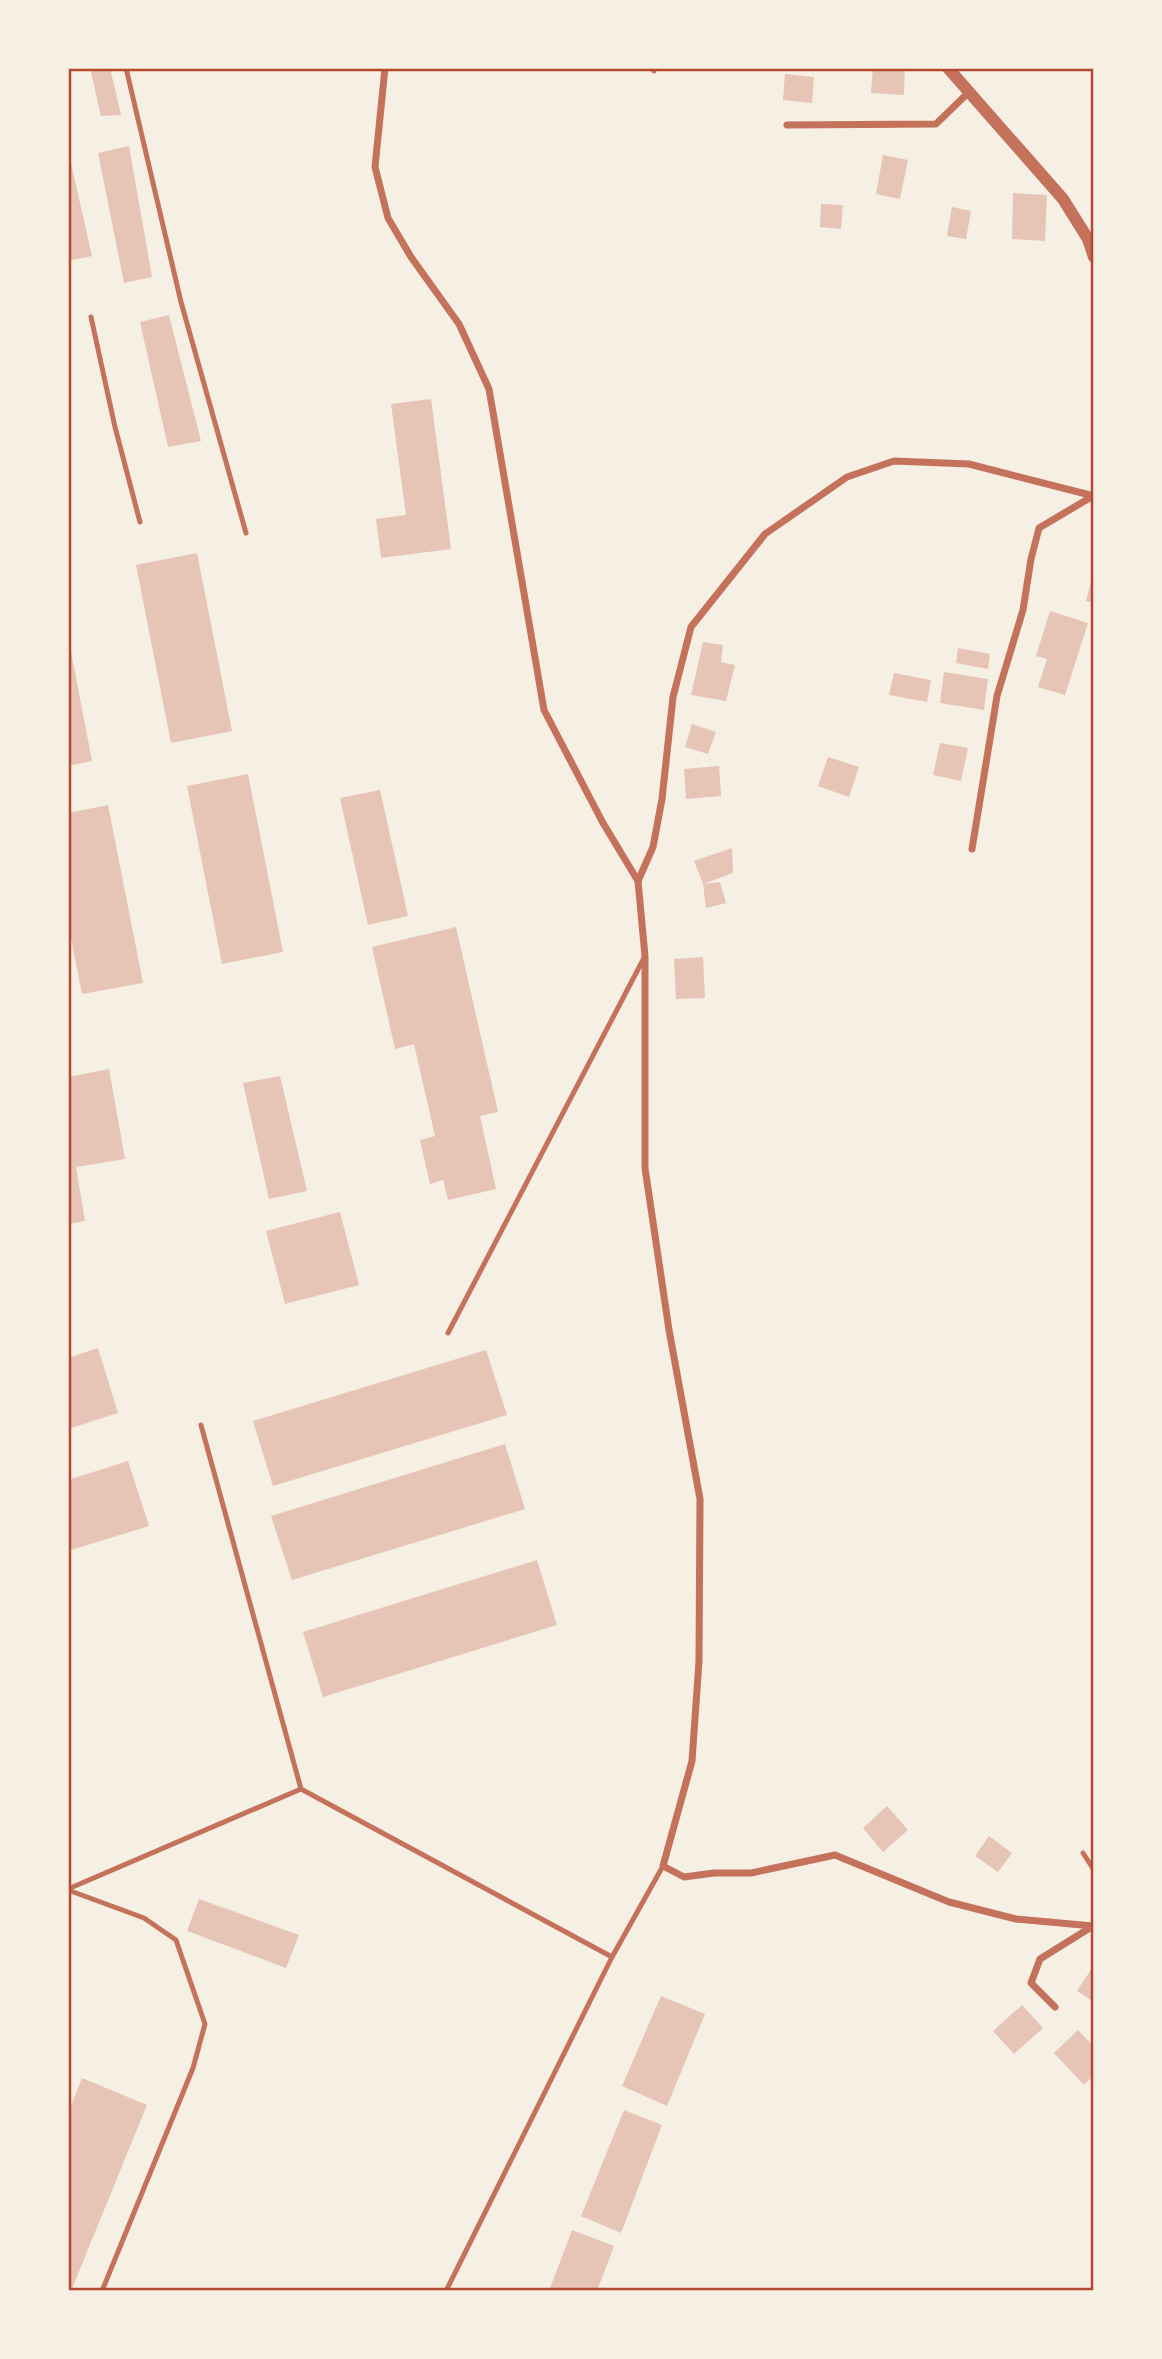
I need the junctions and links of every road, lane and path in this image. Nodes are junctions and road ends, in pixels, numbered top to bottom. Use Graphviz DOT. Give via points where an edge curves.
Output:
graph roads {
  1 [pos="126,68"];
  2 [pos="385,68"];
  3 [pos="948,68"];
  4 [pos="970,92"];
  5 [pos="787,125"];
  6 [pos="1094,257"];
  7 [pos="91,317"];
  8 [pos="1094,496"];
  9 [pos="140,522"];
  10 [pos="246,533"];
  11 [pos="972,849"];
  12 [pos="638,881"];
  13 [pos="645,956"];
  14 [pos="448,1333"];
  15 [pos="201,1425"];
  16 [pos="301,1789"];
  17 [pos="1083,1853"];
  18 [pos="663,1866"];
  19 [pos="1094,1870"];
  20 [pos="68,1889"];
  21 [pos="1094,1925"];
  22 [pos="612,1957"];
  23 [pos="1055,2007"];
  24 [pos="102,2291"];
  25 [pos="446,2291"];
  1 -- 10 [label="lane" via="181,302"];
  2 -- 12 [label="street" via="375,167 388,218 459,324 489,389 544,710"];
  3 -- 4 [label="street"];
  4 -- 5 [label="street" via="936,124"];
  4 -- 6 [label="street" via="1063,199"];
  7 -- 9 [label="lane"];
  8 -- 11 [label="street" via="1039,528 1023,610 997,696"];
  8 -- 12 [label="street" via="968,464 894,461 847,477 765,534 691,627 673,696 653,847"];
  12 -- 13 [label="street"];
  13 -- 14 [label="lane"];
  13 -- 18 [label="street" via="645,1168 700,1499 699,1661 692,1761"];
  15 -- 16 [label="lane"];
  16 -- 20 [label="lane"];
  16 -- 22 [label="lane"];
  17 -- 19 [label="lane"];
  18 -- 21 [label="street" via="684,1877 751,1873 835,1855 949,1902 1016,1919"];
  18 -- 22 [label="lane"];
  20 -- 24 [label="lane" via="144,1917 176,1940 205,2024 193,2068"];
  21 -- 23 [label="street" via="1041,1959 1031,1983"];
  22 -- 25 [label="lane"];
}
